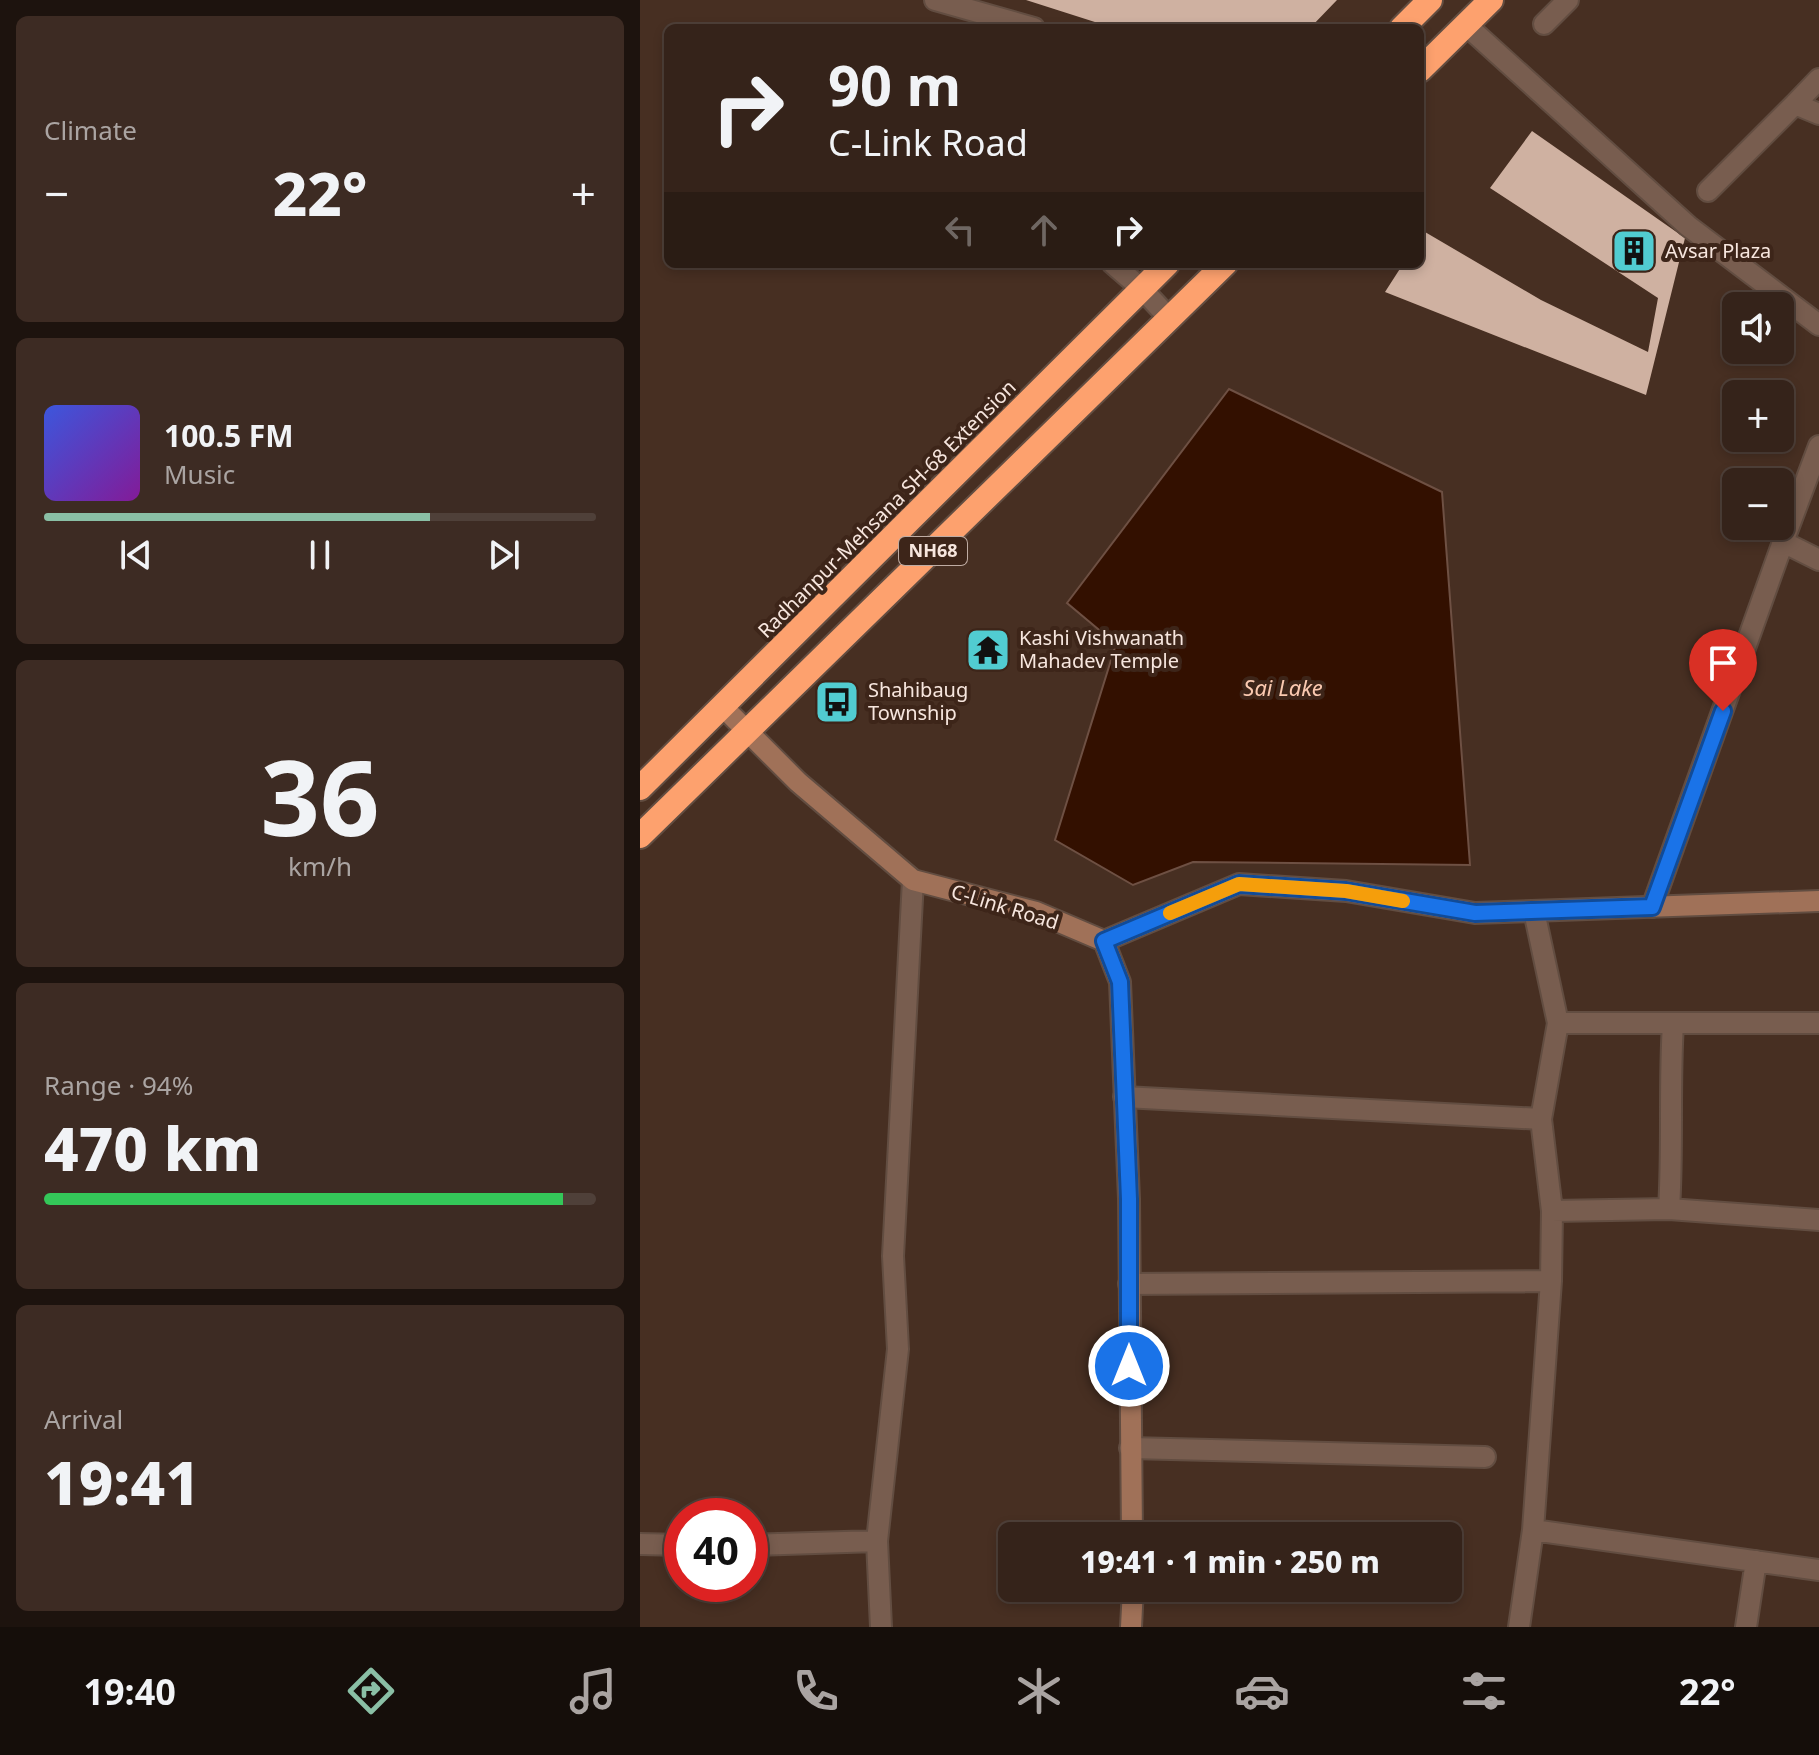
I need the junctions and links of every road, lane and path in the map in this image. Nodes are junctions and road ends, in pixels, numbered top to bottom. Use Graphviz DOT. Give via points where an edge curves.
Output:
graph roads {
  1 [pos="935,0"];
  2 [pos="1430,0"];
  3 [pos="1491,0"];
  4 [pos="1568,0"];
  5 [pos="1020,24"];
  6 [pos="1406,24"];
  7 [pos="1544,24"];
  8 [pos="1466,25"];
  9 [pos="1424,66"];
  10 [pos="1819,79"];
  11 [pos="1795,104"];
  12 [pos="1819,114"];
  13 [pos="1708,191"];
  14 [pos="1118,268"];
  15 [pos="1163,268"];
  16 [pos="1221,268"];
  17 [pos="1142,289"];
  18 [pos="1170,319"];
  19 [pos="1819,325"];
  20 [pos="1819,446"];
  21 [pos="1783,542"];
  22 [pos="1819,560"];
  23 [pos="722,706"];
  24 [pos="747,731"];
  25 [pos="640,788"];
  26 [pos="640,836"];
  27 [pos="913,880"];
  28 [pos="1819,901"];
  29 [pos="1652,907"];
  30 [pos="1534,911"];
  31 [pos="1104,941"];
  32 [pos="1558,1023"];
  33 [pos="1819,1023"];
  34 [pos="1673,1024"];
  35 [pos="1124,1097"];
  36 [pos="1541,1119"];
  37 [pos="1669,1209"];
  38 [pos="1552,1211"];
  39 [pos="1819,1220"];
  40 [pos="1551,1281"];
  41 [pos="1129,1284"];
  42 [pos="1130,1448"];
  43 [pos="1485,1457"];
  44 [pos="1132,1522"];
  45 [pos="1533,1530"];
  46 [pos="877,1541"];
  47 [pos="640,1544"];
  48 [pos="768,1544"];
  49 [pos="664,1545"];
  50 [pos="1756,1561"];
  51 [pos="1819,1570"];
  52 [pos="1132,1602"];
  53 [pos="881,1627"];
  54 [pos="1131,1627"];
  55 [pos="1519,1627"];
  56 [pos="1746,1627"];
  1 -- 5 [label="street"];
  2 -- 6 [label="highway"];
  3 -- 8 [label="highway"];
  4 -- 7 [label="street"];
  8 -- 9 [label="highway"];
  8 -- 19 [label="street" via="1688,226"];
  10 -- 11 [label="street"];
  11 -- 12 [label="street"];
  11 -- 13 [label="street"];
  14 -- 17 [label="street"];
  15 -- 17 [label="highway, Radhanpur-Mehsana SH-68 Extension / NH68"];
  16 -- 18 [label="highway, NH68"];
  17 -- 18 [label="street"];
  17 -- 23 [label="highway, Radhanpur-Mehsana SH-68 Extension / NH68"];
  18 -- 24 [label="highway, NH68"];
  20 -- 21 [label="street"];
  21 -- 22 [label="street"];
  21 -- 29 [label="street"];
  23 -- 24 [label="street, C-Link Road"];
  23 -- 25 [label="highway, Radhanpur-Mehsana SH-68 Extension / NH68"];
  24 -- 26 [label="highway, NH68"];
  24 -- 27 [label="street, C-Link Road"];
  27 -- 31 [label="street, C-Link Road" via="1036,912"];
  27 -- 46 [label="street" via="893,1256 898,1349"];
  28 -- 29 [label="street"];
  29 -- 30 [label="street"];
  30 -- 31 [label="street" via="1475,913 1346,891 1239,884"];
  30 -- 32 [label="street"];
  31 -- 35 [label="street" via="1120,982"];
  32 -- 34 [label="street"];
  32 -- 36 [label="street"];
  33 -- 34 [label="street"];
  34 -- 37 [label="street"];
  35 -- 36 [label="street"];
  35 -- 41 [label="street"];
  36 -- 38 [label="street"];
  37 -- 38 [label="street"];
  37 -- 39 [label="street"];
  38 -- 40 [label="street"];
  40 -- 41 [label="street"];
  40 -- 45 [label="street"];
  41 -- 42 [label="street"];
  42 -- 43 [label="street"];
  42 -- 44 [label="street"];
  45 -- 50 [label="street"];
  45 -- 55 [label="street"];
  46 -- 48 [label="street"];
  46 -- 53 [label="street"];
  47 -- 49 [label="street"];
  50 -- 51 [label="street"];
  50 -- 56 [label="street"];
  52 -- 54 [label="street"];
}
